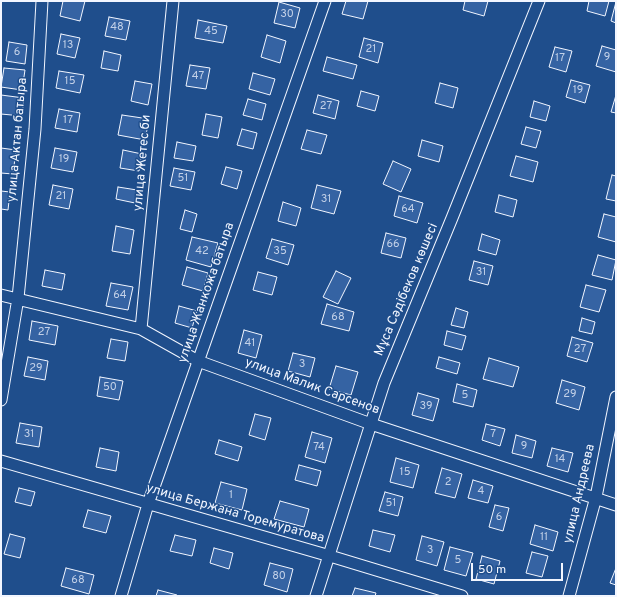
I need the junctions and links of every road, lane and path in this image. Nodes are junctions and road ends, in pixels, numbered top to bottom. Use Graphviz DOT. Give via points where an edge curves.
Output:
graph roads {
  1 [pos="42,1"];
  2 [pos="173,1"];
  3 [pos="325,1"];
  4 [pos="539,1"];
  5 [pos="1,295"];
  6 [pos="18,298"];
  7 [pos="141,329"];
  8 [pos="198,360"];
  9 [pos="616,397"];
  10 [pos="1,400"];
  11 [pos="371,424"];
  12 [pos="1,461"];
  13 [pos="596,497"];
  14 [pos="148,504"];
  15 [pos="616,504"];
  16 [pos="330,556"];
  17 [pos="121,596"];
  18 [pos="316,596"];
  19 [pos="462,596"];
  20 [pos="569,596"];
  1 -- 6 [label="street, улица Актан батыра" via="35,129"];
  2 -- 7 [label="street, улица Жетес би"];
  3 -- 8 [label="street, улица Жанкожа батыра"];
  4 -- 11 [label="street, Мұса Сәдібеков көшесі" via="384,383"];
  5 -- 6 [label="street, улица Малик Сарсенов"];
  6 -- 7 [label="street, улица Малик Сарсенов"];
  6 -- 10 [label="street, улица Актан батыра"];
  7 -- 8 [label="street, улица Малик Сарсенов"];
  8 -- 11 [label="street, улица Малик Сарсенов"];
  8 -- 14 [label="street, улица Жанкожа батыра"];
  9 -- 13 [label="street, улица Андреева"];
  11 -- 13 [label="street, улица Малик Сарсенов"];
  11 -- 16 [label="street, Мұса Сәдібеков көшесі"];
  12 -- 14 [label="street, улица Бержана Торемуратова"];
  13 -- 15 [label="street, улица Малик Сарсенов"];
  13 -- 20 [label="street, улица Андреева"];
  14 -- 16 [label="street, улица Бержана Торемуратова"];
  14 -- 17 [label="street, улица Жанкожа батыра"];
  16 -- 18 [label="street, Мұса Сәдібеков көшесі"];
  16 -- 19 [label="street, улица Бержана Торемуратова"];
}
